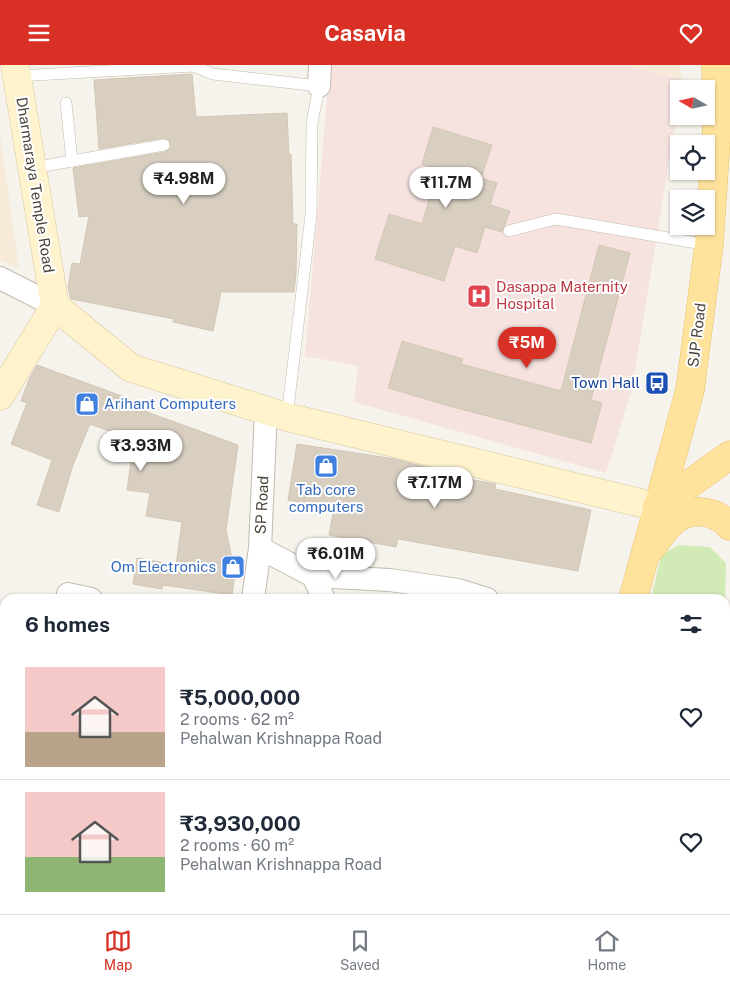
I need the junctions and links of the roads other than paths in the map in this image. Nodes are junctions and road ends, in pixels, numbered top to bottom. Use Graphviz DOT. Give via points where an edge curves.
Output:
graph roads {
  1 [pos="713,66"];
  2 [pos="16,70"];
  3 [pos="319,75"];
  4 [pos="66,103"];
  5 [pos="164,145"];
  6 [pos="72,161"];
  7 [pos="32,168"];
  8 [pos="509,231"];
  9 [pos="709,245"];
  10 [pos="0,278"];
  11 [pos="55,306"];
  12 [pos="0,396"];
  13 [pos="277,413"];
  14 [pos="730,455"];
  15 [pos="657,507"];
  16 [pos="730,526"];
  17 [pos="260,548"];
  18 [pos="643,559"];
  19 [pos="313,576"];
  20 [pos="254,594"];
  21 [pos="322,594"];
  22 [pos="472,594"];
  23 [pos="634,594"];
  1 -- 9 [label="main road, SJP Road" via="717,125"];
  2 -- 3 [label="lane" via="193,66 213,74"];
  2 -- 7 [label="main road, Dharmaraya Temple Road"];
  3 -- 13 [label="lane" via="312,123 311,215"];
  4 -- 6 [label="lane"];
  5 -- 6 [label="lane"];
  6 -- 7 [label="lane"];
  7 -- 11 [label="main road, Dharmaraya Temple Road"];
  8 -- 9 [label="lane" via="556,219"];
  9 -- 15 [label="main road, SJP Road" via="690,390"];
  10 -- 11 [label="street"];
  11 -- 12 [label="main road"];
  11 -- 13 [label="main road" via="131,368"];
  13 -- 15 [label="main road"];
  13 -- 17 [label="street, SP Road"];
  14 -- 15 [label="main road"];
  15 -- 18 [label="main road, SJP Road"];
  16 -- 18 [label="main road" via="714,514 692,512 680,516 670,523"];
  17 -- 19 [label="street"];
  17 -- 20 [label="street, SP Road"];
  18 -- 23 [label="main road, SJP Road"];
  19 -- 21 [label="street"];
  19 -- 22 [label="street" via="390,580 458,589"];
}
